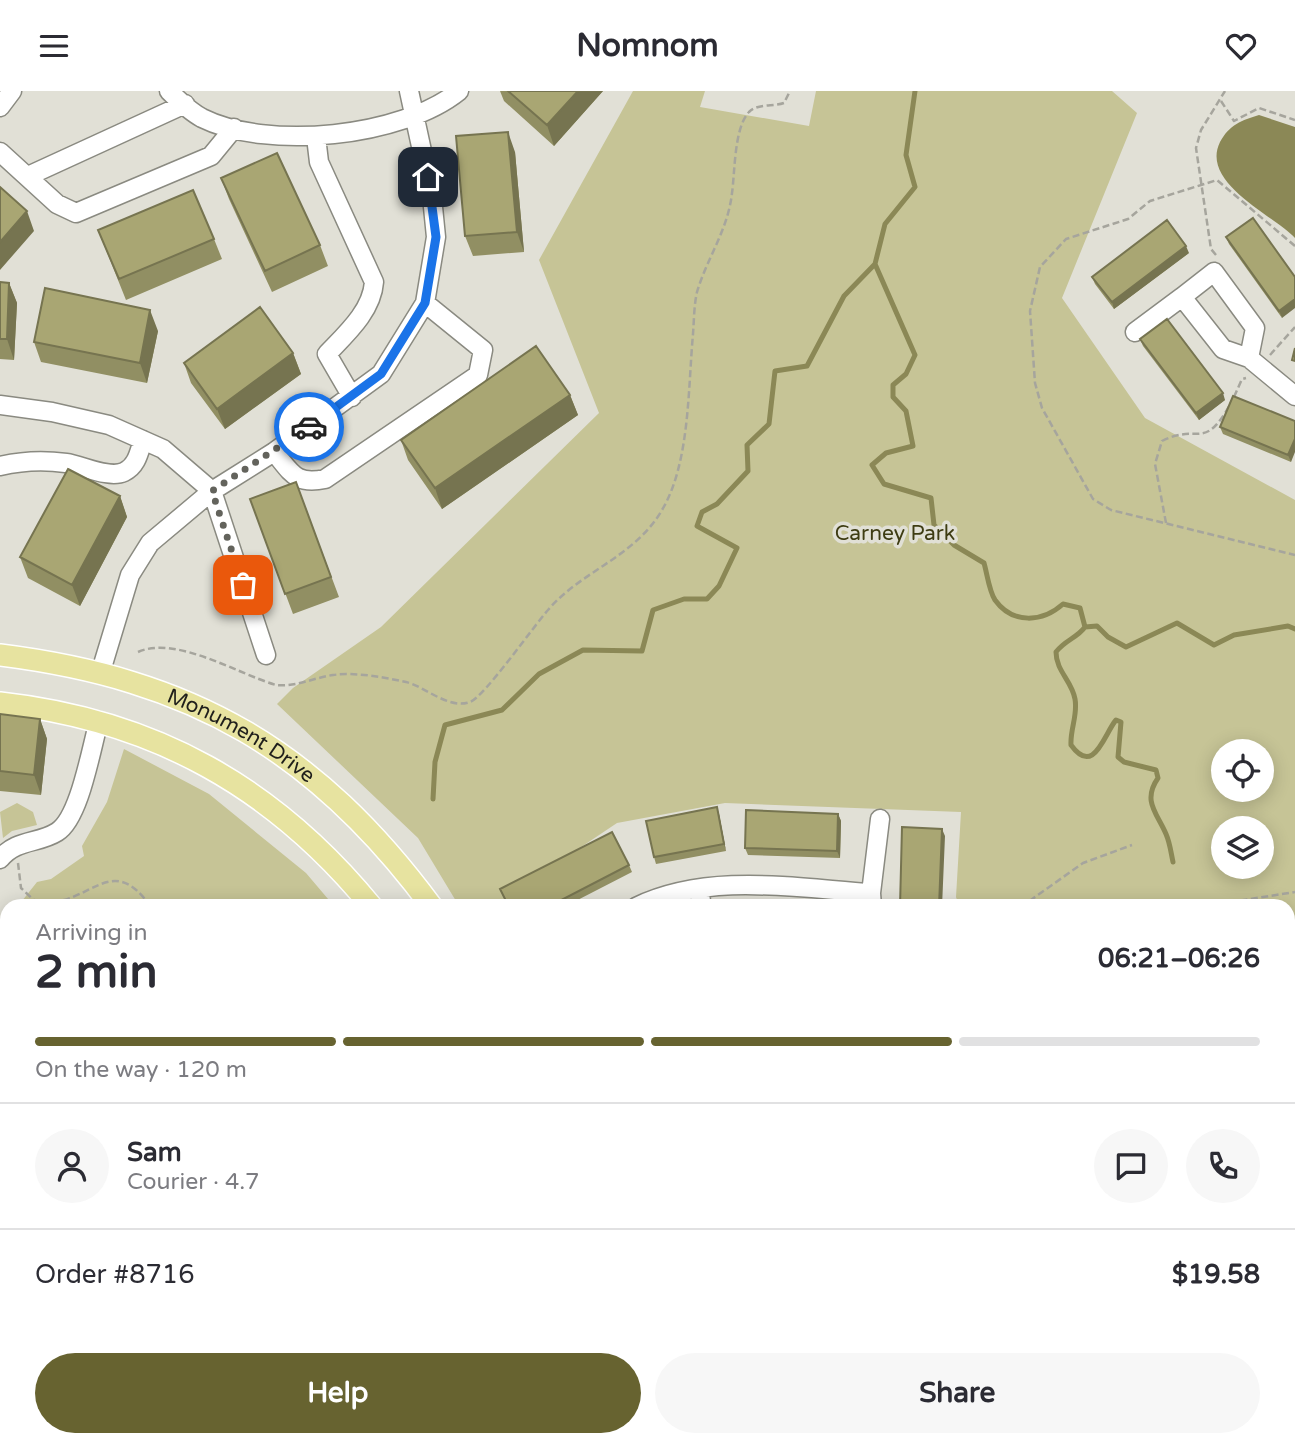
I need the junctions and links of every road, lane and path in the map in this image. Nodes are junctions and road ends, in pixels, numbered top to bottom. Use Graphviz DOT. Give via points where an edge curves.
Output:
graph roads {
  1 [pos="12,91"];
  2 [pos="169,91"];
  3 [pos="409,91"];
  4 [pos="459,91"];
  5 [pos="790,91"];
  6 [pos="1224,91"];
  7 [pos="1221,101"];
  8 [pos="184,104"];
  9 [pos="0,107"];
  10 [pos="415,115"];
  11 [pos="1295,120"];
  12 [pos="234,128"];
  13 [pos="316,137"];
  14 [pos="0,152"];
  15 [pos="28,176"];
  16 [pos="1203,184"];
  17 [pos="1295,246"];
  18 [pos="1214,272"];
  19 [pos="1181,297"];
  20 [pos="425,303"];
  21 [pos="1295,327"];
  22 [pos="1135,332"];
  23 [pos="1255,364"];
  24 [pos="1295,396"];
  25 [pos="352,397"];
  26 [pos="0,405"];
  27 [pos="143,440"];
  28 [pos="274,452"];
  29 [pos="0,466"];
  30 [pos="212,491"];
  31 [pos="1166,523"];
  32 [pos="1295,555"];
  33 [pos="138,652"];
  34 [pos="0,655"];
  35 [pos="266,655"];
  36 [pos="101,671"];
  37 [pos="0,703"];
  38 [pos="99,722"];
  39 [pos="880,818"];
  40 [pos="1132,845"];
  41 [pos="6,854"];
  42 [pos="1295,892"];
  43 [pos="700,898"];
  44 [pos="33,899"];
  45 [pos="73,899"];
  46 [pos="145,899"];
  47 [pos="365,899"];
  48 [pos="426,899"];
  49 [pos="864,899"];
  50 [pos="872,899"];
  51 [pos="1032,899"];
  52 [pos="1250,899"];
  1 -- 9 [label="street"];
  2 -- 8 [label="street"];
  3 -- 10 [label="street"];
  4 -- 10 [label="street"];
  5 -- 33 [label="path" via="784,103 747,113 735,152 724,231 697,294 680,464 663,510 635,545 556,600 478,697 462,703 409,683 348,674 276,685 194,654"];
  6 -- 7 [label="path"];
  7 -- 11 [label="path" via="1234,121 1259,109"];
  7 -- 16 [label="path" via="1198,139 1196,157"];
  8 -- 12 [label="street" via="202,117"];
  8 -- 15 [label="street"];
  10 -- 13 [label="street" via="375,128"];
  10 -- 20 [label="street" via="436,237"];
  12 -- 13 [label="street"];
  12 -- 15 [label="street" via="211,156 76,213 57,204"];
  13 -- 25 [label="street" via="319,162 374,282 373,295 355,324 327,354"];
  14 -- 15 [label="street"];
  16 -- 17 [label="path" via="1217,180"];
  16 -- 18 [label="path" via="1211,249 1221,259"];
  16 -- 31 [label="path" via="1150,201 1128,219 1066,239 1040,267 1030,311 1035,383 1042,408 1093,499 1111,510"];
  18 -- 19 [label="street"];
  18 -- 23 [label="street" via="1255,328"];
  19 -- 22 [label="street"];
  19 -- 23 [label="street" via="1223,349"];
  20 -- 25 [label="street" via="381,374"];
  20 -- 28 [label="street" via="484,350 478,375 325,479 307,483 296,478"];
  21 -- 23 [label="path" via="1267,358"];
  23 -- 24 [label="street"];
  23 -- 31 [label="path" via="1255,382 1242,379 1218,426 1201,436 1178,433 1162,441 1155,464"];
  25 -- 28 [label="street"];
  26 -- 27 [label="street" via="109,425"];
  27 -- 29 [label="street" via="135,464 123,473 64,463"];
  27 -- 30 [label="street" via="163,449"];
  28 -- 30 [label="street"];
  30 -- 35 [label="street"];
  30 -- 36 [label="street" via="150,543 130,575"];
  31 -- 32 [label="path"];
  34 -- 36 [label="main road, Monument Drive"];
  36 -- 48 [label="main road, Monument Drive" via="196,705 270,746 357,819"];
  37 -- 38 [label="main road, Monument Drive"];
  38 -- 41 [label="street" via="65,826"];
  38 -- 47 [label="main road, Monument Drive" via="178,750 253,793 303,832"];
  39 -- 50 [label="street"];
  40 -- 51 [label="path" via="1076,867"];
  41 -- 44 [label="path" via="19,865 21,888"];
  42 -- 52 [label="path"];
  43 -- 49 [label="street" via="747,885"];
  45 -- 46 [label="path" via="99,884 119,880 134,886"];
}
